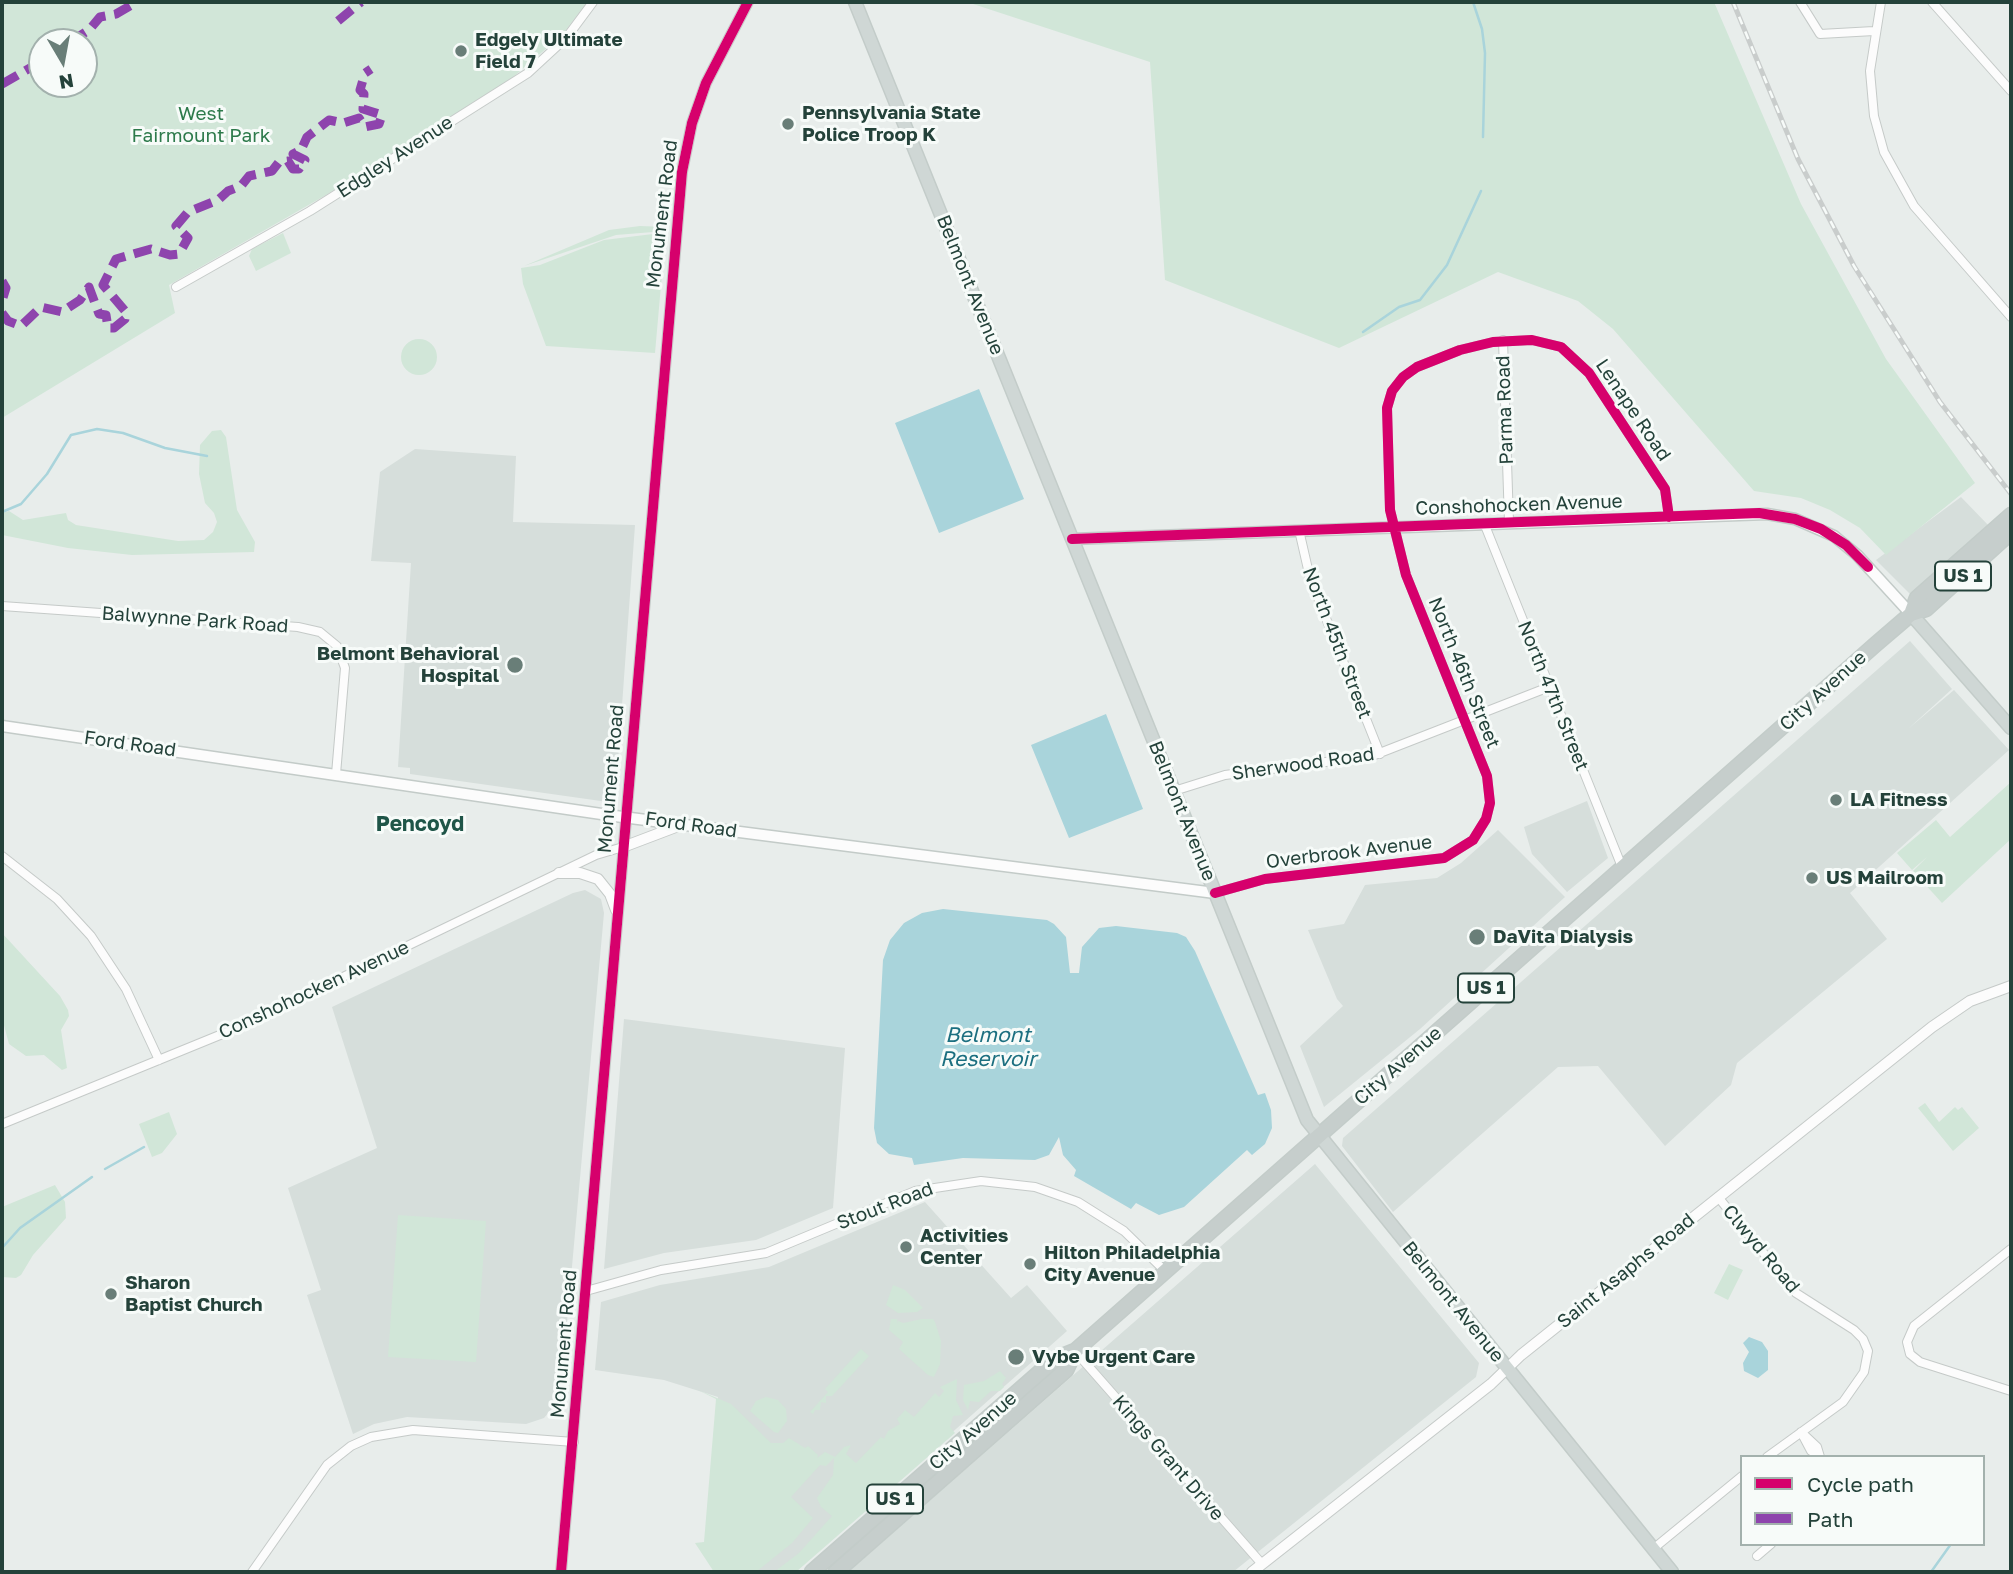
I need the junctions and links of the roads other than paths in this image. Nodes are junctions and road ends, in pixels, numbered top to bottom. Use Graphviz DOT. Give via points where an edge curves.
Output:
graph roads {
  1 [pos="593,2"];
  2 [pos="748,2"];
  3 [pos="856,2"];
  4 [pos="1800,2"];
  5 [pos="1881,2"];
  6 [pos="1888,2"];
  7 [pos="1933,2"];
  8 [pos="1879,15"];
  9 [pos="1874,31"];
  10 [pos="2011,91"];
  11 [pos="176,286"];
  12 [pos="2011,317"];
  13 [pos="1503,340"];
  14 [pos="1669,517"];
  15 [pos="2010,521"];
  16 [pos="1509,522"];
  17 [pos="1484,523"];
  18 [pos="1395,527"];
  19 [pos="1299,530"];
  20 [pos="1072,539"];
  21 [pos="2,606"];
  22 [pos="1911,614"];
  23 [pos="1549,687"];
  24 [pos="1464,720"];
  25 [pos="2,726"];
  26 [pos="2011,728"];
  27 [pos="1380,754"];
  28 [pos="336,774"];
  29 [pos="1174,791"];
  30 [pos="626,817"];
  31 [pos="685,824"];
  32 [pos="1480,831"];
  33 [pos="623,847"];
  34 [pos="2,856"];
  35 [pos="1622,867"];
  36 [pos="559,873"];
  37 [pos="1215,893"];
  38 [pos="617,916"];
  39 [pos="2011,986"];
  40 [pos="159,1060"];
  41 [pos="2,1124"];
  42 [pos="1318,1137"];
  43 [pos="1718,1197"];
  44 [pos="2011,1249"];
  45 [pos="1165,1271"];
  46 [pos="586,1291"];
  47 [pos="1075,1351"];
  48 [pos="1507,1369"];
  49 [pos="2011,1391"];
  50 [pos="978,1426"];
  51 [pos="1801,1433"];
  52 [pos="574,1442"];
  53 [pos="981,1445"];
  54 [pos="1770,1455"];
  55 [pos="1818,1455"];
  56 [pos="1740,1478"];
  57 [pos="1769,1546"];
  58 [pos="1653,1549"];
  59 [pos="1757,1556"];
  60 [pos="1262,1564"];
  61 [pos="252,1572"];
  62 [pos="561,1572"];
  63 [pos="812,1572"];
  64 [pos="836,1572"];
  65 [pos="1252,1572"];
  66 [pos="1672,1572"];
  1 -- 11 [label="street, Edgley Avenue" via="567,37 527,73 310,211"];
  2 -- 30 [label="street, Monument Road" via="706,83 683,161"];
  3 -- 20 [label="main road, Belmont Avenue"];
  4 -- 9 [label="street" via="1820,34"];
  5 -- 8 [label="street"];
  6 -- 8 [label="street"];
  7 -- 10 [label="street"];
  8 -- 9 [label="street"];
  9 -- 12 [label="street" via="1872,102 1889,164 1914,206"];
  13 -- 14 [label="street, Lenape Road" via="1546,342 1580,362 1665,489"];
  13 -- 16 [label="street, Parma Road"];
  13 -- 18 [label="street, Lenape Road" via="1417,367 1392,391 1387,418 1390,510"];
  14 -- 16 [label="main road, Conshohocken Avenue"];
  14 -- 22 [label="main road, Conshohocken Avenue" via="1767,514 1808,524 1846,545"];
  15 -- 22 [label="highway, City Avenue / US 1" via="1917,598"];
  16 -- 17 [label="main road, Conshohocken Avenue"];
  17 -- 18 [label="main road, Conshohocken Avenue"];
  17 -- 23 [label="street, North 47th Street"];
  18 -- 19 [label="main road, Conshohocken Avenue"];
  18 -- 24 [label="street, North 46th Street" via="1406,575"];
  19 -- 20 [label="main road, Conshohocken Avenue"];
  19 -- 27 [label="street, North 45th Street" via="1310,578"];
  20 -- 29 [label="main road, Belmont Avenue"];
  21 -- 28 [label="street, Balwynne Park Road" via="320,632 337,646 345,668"];
  22 -- 26 [label="main road"];
  22 -- 35 [label="highway, City Avenue / US 1"];
  23 -- 24 [label="street, Sherwood Road"];
  23 -- 35 [label="street, North 47th Street"];
  24 -- 27 [label="street, Sherwood Road"];
  24 -- 32 [label="street, North 46th Street" via="1489,785 1489,810"];
  25 -- 28 [label="main road, Ford Road"];
  27 -- 29 [label="street, Sherwood Road" via="1225,775"];
  28 -- 30 [label="main road, Ford Road"];
  29 -- 37 [label="main road, Belmont Avenue"];
  30 -- 31 [label="main road, Ford Road"];
  30 -- 33 [label="street, Monument Road"];
  31 -- 33 [label="street"];
  31 -- 37 [label="main road, Ford Road"];
  32 -- 37 [label="street, Overbrook Avenue" via="1466,847 1444,858 1265,879"];
  33 -- 36 [label="street, Conshohocken Avenue"];
  33 -- 38 [label="street, Monument Road"];
  34 -- 40 [label="street" via="50,892 91,936 126,989"];
  35 -- 42 [label="highway, City Avenue / US 1"];
  36 -- 38 [label="street" via="598,879 610,894"];
  36 -- 40 [label="street, Conshohocken Avenue" via="237,1028"];
  37 -- 42 [label="main road, Belmont Avenue" via="1307,1120"];
  38 -- 46 [label="street, Monument Road"];
  39 -- 43 [label="street, Saint Asaphs Road" via="1948,1015"];
  40 -- 41 [label="street, Conshohocken Avenue"];
  42 -- 45 [label="highway, City Avenue / US 1"];
  42 -- 48 [label="main road, Belmont Avenue"];
  43 -- 48 [label="street, Saint Asaphs Road"];
  43 -- 51 [label="street, Clwyd Road" via="1792,1289 1854,1330 1868,1351 1864,1372 1849,1395"];
  44 -- 49 [label="street" via="1914,1326 1907,1337 1910,1354 1920,1363"];
  45 -- 46 [label="street, Stout Road" via="1124,1231 1078,1202 1035,1187 982,1181 915,1191 766,1253 661,1270"];
  45 -- 47 [label="highway, City Avenue / US 1"];
  46 -- 52 [label="street, Monument Road"];
  47 -- 50 [label="highway, City Avenue / US 1" via="1055,1359"];
  47 -- 53 [label="highway, City Avenue / US 1" via="1066,1370"];
  47 -- 60 [label="street, Kings Grant Drive"];
  48 -- 58 [label="main road, Belmont Avenue"];
  48 -- 60 [label="street, Saint Asaphs Road"];
  50 -- 53 [label="highway"];
  50 -- 63 [label="highway, City Avenue / US 1"];
  51 -- 54 [label="street"];
  51 -- 55 [label="street" via="1810,1438"];
  52 -- 61 [label="street" via="413,1430 371,1437 343,1452 321,1472"];
  52 -- 62 [label="street, Monument Road"];
  53 -- 64 [label="highway, City Avenue / US 1"];
  56 -- 58 [label="street"];
  57 -- 59 [label="street"];
  58 -- 66 [label="main road, Belmont Avenue"];
  60 -- 65 [label="street, Saint Asaphs Road"];
}
